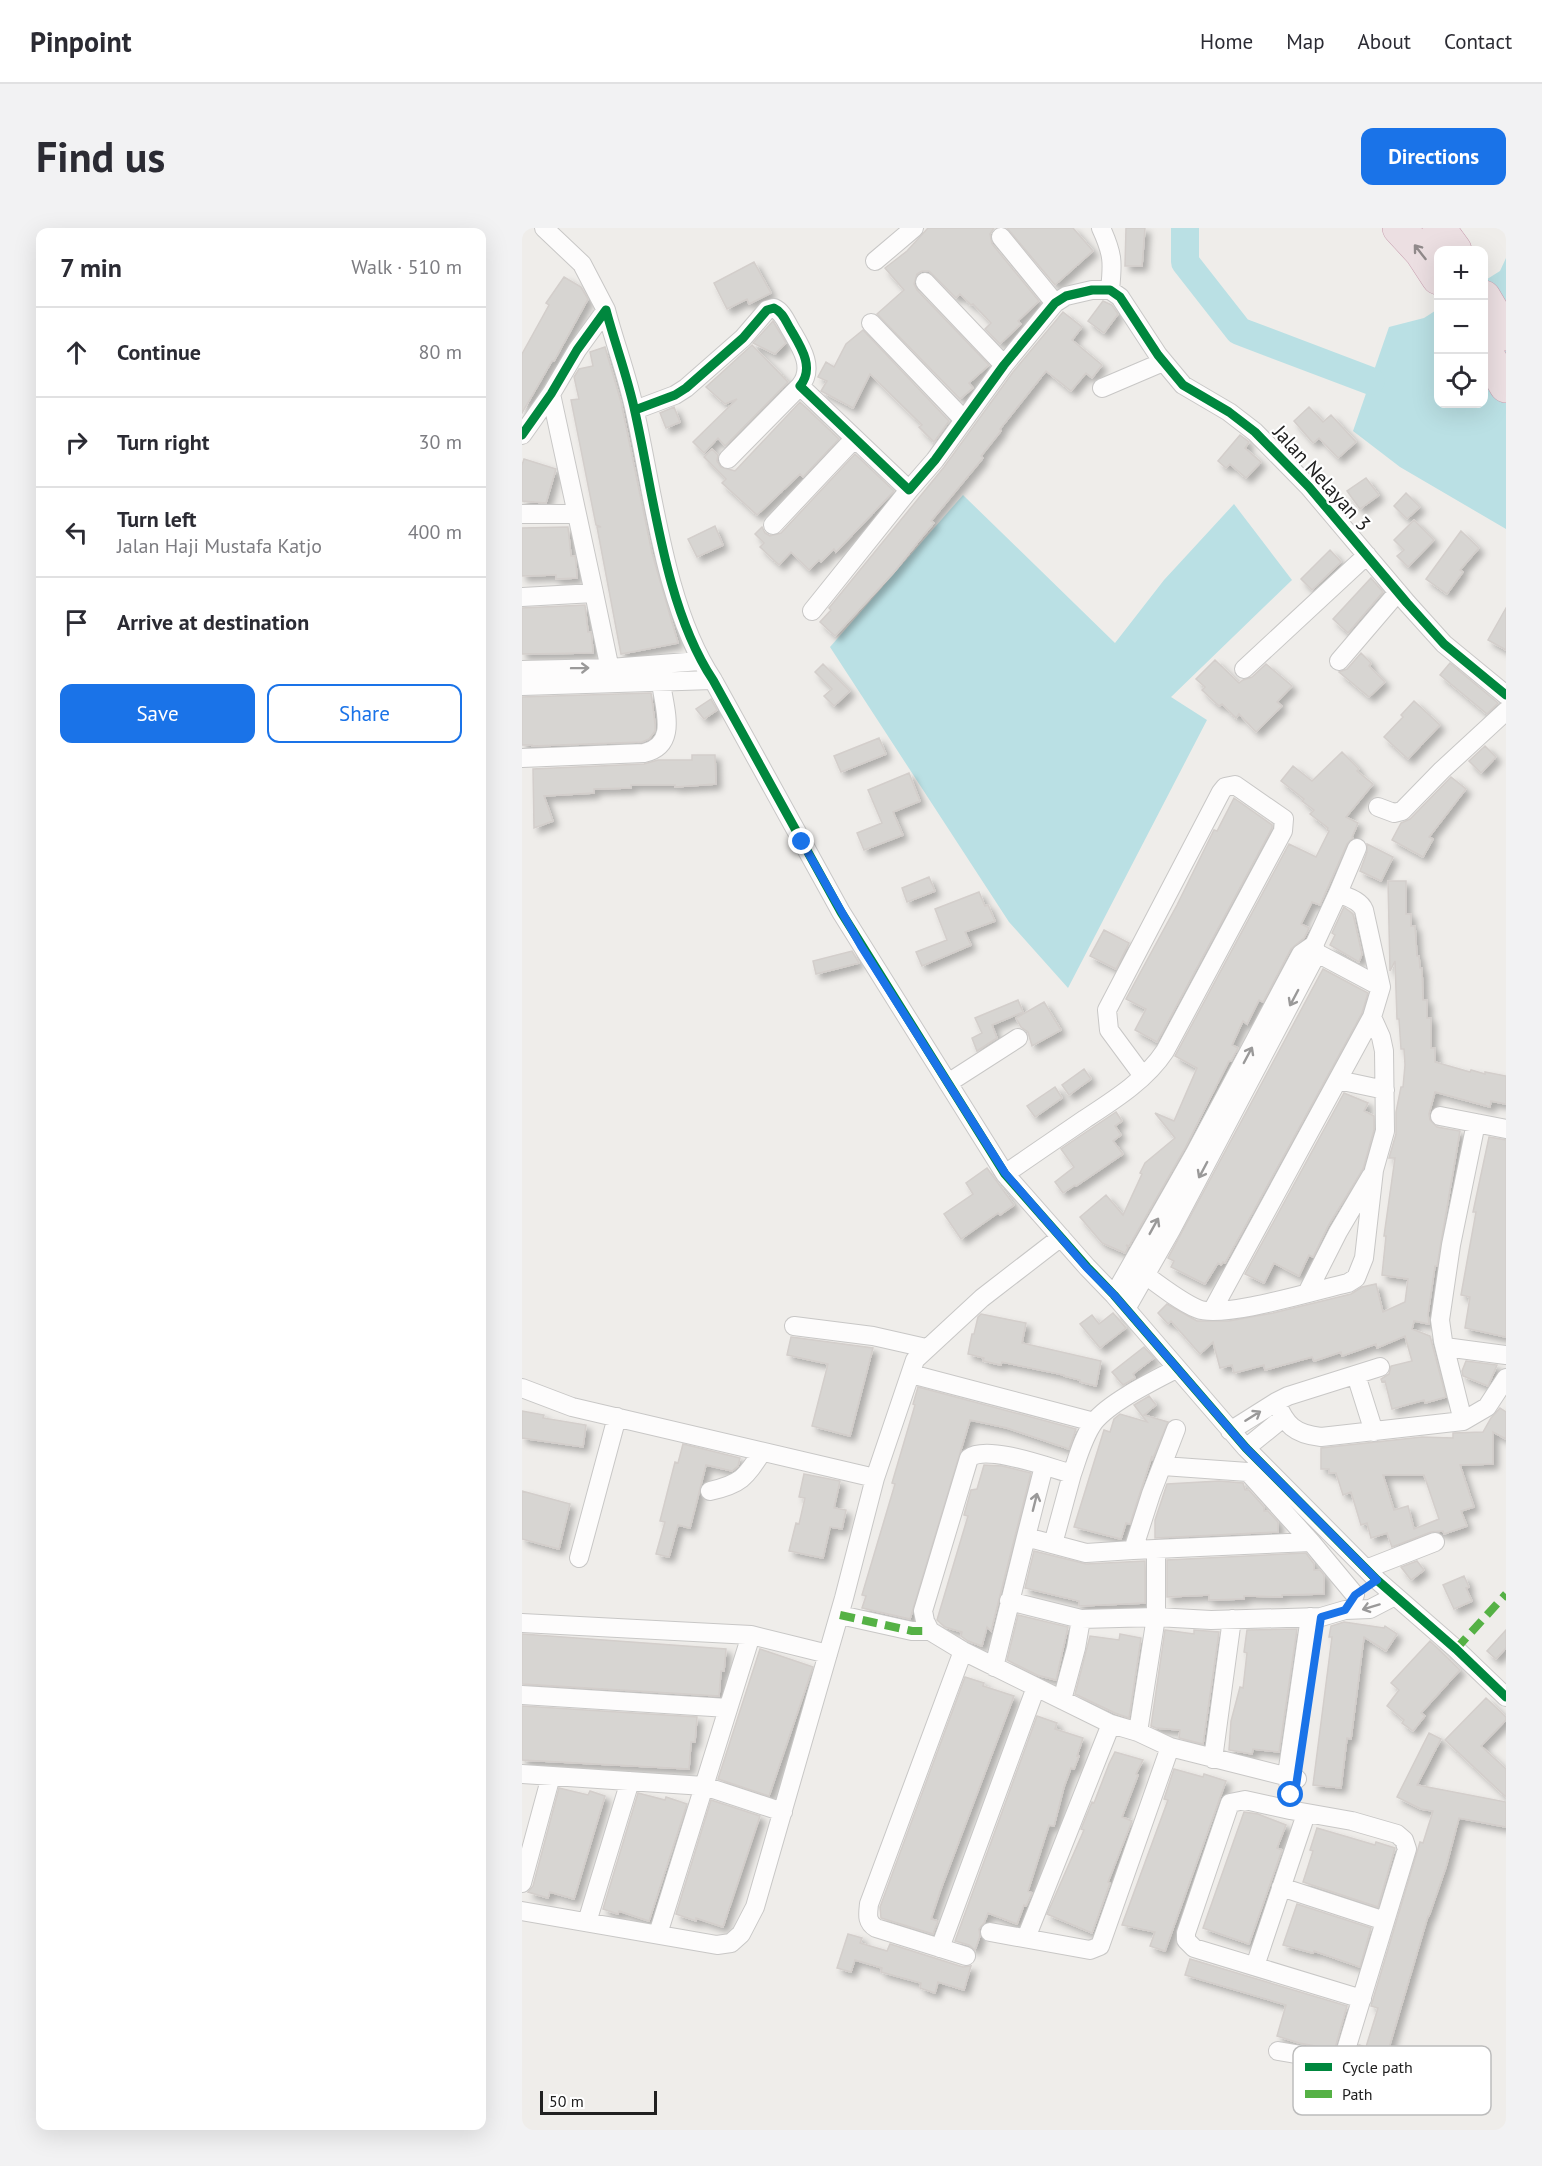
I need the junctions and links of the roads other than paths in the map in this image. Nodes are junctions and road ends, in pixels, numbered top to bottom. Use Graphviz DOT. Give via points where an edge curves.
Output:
graph roads {
  1 [pos="544,228"];
  2 [pos="914,228"];
  3 [pos="1101,228"];
  4 [pos="1399,228"];
  5 [pos="1439,228"];
  6 [pos="1001,237"];
  7 [pos="1452,246"];
  8 [pos="875,261"];
  9 [pos="1434,272"];
  10 [pos="925,282"];
  11 [pos="1110,290"];
  12 [pos="1486,300"];
  13 [pos="1055,303"];
  14 [pos="606,310"];
  15 [pos="871,323"];
  16 [pos="1506,334"];
  17 [pos="1487,354"];
  18 [pos="1163,362"];
  19 [pos="1004,365"];
  20 [pos="800,386"];
  21 [pos="1506,386"];
  22 [pos="1102,388"];
  23 [pos="550,393"];
  24 [pos="635,410"];
  25 [pos="964,420"];
  26 [pos="522,435"];
  27 [pos="854,439"];
  28 [pos="728,459"];
  29 [pos="909,490"];
  30 [pos="522,514"];
  31 [pos="576,514"];
  32 [pos="773,525"];
  33 [pos="1367,555"];
  34 [pos="1398,592"];
  35 [pos="594,593"];
  36 [pos="522,597"];
  37 [pos="812,611"];
  38 [pos="700,661"];
  39 [pos="1339,662"];
  40 [pos="1244,669"];
  41 [pos="522,670"];
  42 [pos="612,675"];
  43 [pos="713,680"];
  44 [pos="661,682"];
  45 [pos="522,686"];
  46 [pos="1506,695"];
  47 [pos="1506,711"];
  48 [pos="522,759"];
  49 [pos="1378,807"];
  50 [pos="1357,848"];
  51 [pos="1338,893"];
  52 [pos="1311,951"];
  53 [pos="1381,987"];
  54 [pos="1372,1017"];
  55 [pos="1018,1038"];
  56 [pos="1143,1076"];
  57 [pos="1338,1080"];
  58 [pos="948,1083"];
  59 [pos="1385,1090"];
  60 [pos="1440,1116"];
  61 [pos="1476,1123"];
  62 [pos="1506,1129"];
  63 [pos="1374,1170"];
  64 [pos="1005,1173"];
  65 [pos="1061,1238"];
  66 [pos="1139,1270"];
  67 [pos="1307,1293"];
  68 [pos="1120,1302"];
  69 [pos="1212,1311"];
  70 [pos="794,1326"];
  71 [pos="1444,1347"];
  72 [pos="926,1348"];
  73 [pos="1506,1355"];
  74 [pos="1380,1367"];
  75 [pos="1176,1369"];
  76 [pos="911,1374"];
  77 [pos="1356,1375"];
  78 [pos="1506,1378"];
  79 [pos="522,1389"];
  80 [pos="1280,1410"];
  81 [pos="617,1417"];
  82 [pos="1463,1421"];
  83 [pos="1094,1422"];
  84 [pos="1176,1429"];
  85 [pos="1230,1431"];
  86 [pos="1374,1432"];
  87 [pos="1246,1448"];
  88 [pos="762,1452"];
  89 [pos="1044,1466"];
  90 [pos="1163,1466"];
  91 [pos="1072,1474"];
  92 [pos="875,1478"];
  93 [pos="710,1491"];
  94 [pos="1026,1537"];
  95 [pos="1311,1542"];
  96 [pos="1435,1542"];
  97 [pos="1053,1544"];
  98 [pos="1156,1549"];
  99 [pos="1133,1550"];
  100 [pos="579,1558"];
  101 [pos="1372,1575"];
  102 [pos="1355,1595"];
  103 [pos="1395,1596"];
  104 [pos="1009,1601"];
  105 [pos="1345,1610"];
  106 [pos="840,1615"];
  107 [pos="1156,1617"];
  108 [pos="1316,1617"];
  109 [pos="1081,1619"];
  110 [pos="1232,1619"];
  111 [pos="522,1623"];
  112 [pos="930,1631"];
  113 [pos="751,1635"];
  114 [pos="963,1651"];
  115 [pos="828,1654"];
  116 [pos="994,1667"];
  117 [pos="1036,1687"];
  118 [pos="522,1695"];
  119 [pos="1506,1697"];
  120 [pos="1062,1700"];
  121 [pos="728,1708"];
  122 [pos="1111,1724"];
  123 [pos="1138,1732"];
  124 [pos="1170,1748"];
  125 [pos="1213,1759"];
  126 [pos="522,1774"];
  127 [pos="551,1776"];
  128 [pos="630,1781"];
  129 [pos="704,1786"];
  130 [pos="1294,1795"];
  131 [pos="783,1812"];
  132 [pos="522,1883"];
  133 [pos="1281,1887"];
  134 [pos="522,1911"];
  135 [pos="1385,1921"];
  136 [pos="587,1922"];
  137 [pos="990,1932"];
  138 [pos="658,1934"];
  139 [pos="1026,1938"];
  140 [pos="939,1948"];
  141 [pos="966,1956"];
  142 [pos="1255,1966"];
  143 [pos="1362,1999"];
  144 [pos="1347,2046"];
  145 [pos="1278,2051"];
  146 [pos="1293,2054"];
  1 -- 14 [label="street" via="582,264"];
  2 -- 8 [label="street"];
  3 -- 11 [label="street" via="1113,260"];
  9 -- 4 [label="highway, one-way"];
  5 -- 7 [label="highway"];
  6 -- 13 [label="street"];
  10 -- 19 [label="street"];
  11 -- 13 [label="street" via="1066,296"];
  11 -- 18 [label="street, Jalan Nelayan 3" via="1120,297"];
  12 -- 16 [label="highway"];
  13 -- 19 [label="street"];
  14 -- 23 [label="street"];
  14 -- 24 [label="street"];
  15 -- 25 [label="street"];
  17 -- 21 [label="highway"];
  18 -- 22 [label="street"];
  18 -- 33 [label="street, Jalan Nelayan 3" via="1184,385 1255,432"];
  19 -- 25 [label="street"];
  20 -- 24 [label="street" via="807,374 803,350 780,312 770,308 743,338 686,388"];
  20 -- 27 [label="street"];
  20 -- 28 [label="street"];
  23 -- 26 [label="street"];
  23 -- 31 [label="street"];
  24 -- 38 [label="street" via="664,550"];
  25 -- 29 [label="street"];
  27 -- 29 [label="street"];
  27 -- 32 [label="street"];
  29 -- 37 [label="street"];
  30 -- 31 [label="street"];
  31 -- 35 [label="street"];
  33 -- 34 [label="street, Jalan Nelayan 3"];
  33 -- 40 [label="street"];
  34 -- 39 [label="street"];
  34 -- 46 [label="street, Jalan Nelayan 3" via="1444,644"];
  35 -- 36 [label="street"];
  35 -- 42 [label="street"];
  38 -- 42 [label="street"];
  38 -- 43 [label="street"];
  41 -- 42 [label="street, one-way"];
  42 -- 44 [label="street"];
  42 -- 45 [label="street"];
  43 -- 44 [label="street"];
  43 -- 58 [label="street" via="841,912"];
  44 -- 48 [label="street" via="667,733 655,750"];
  47 -- 49 [label="street" via="1402,811 1394,813"];
  50 -- 51 [label="street"];
  51 -- 52 [label="street"];
  51 -- 53 [label="street" via="1362,905"];
  52 -- 53 [label="street"];
  52 -- 66 [label="street" via="1171,1230"];
  53 -- 54 [label="street"];
  54 -- 57 [label="street"];
  54 -- 59 [label="street" via="1384,1051"];
  55 -- 58 [label="street"];
  56 -- 56 [label="street" via="1165,1051 1283,831 1284,819 1235,785 1221,792 1107,1010 1109,1030"];
  56 -- 64 [label="street"];
  57 -- 59 [label="street"];
  57 -- 69 [label="street"];
  58 -- 64 [label="street"];
  59 -- 63 [label="street" via="1385,1131"];
  60 -- 61 [label="street"];
  61 -- 62 [label="street"];
  61 -- 71 [label="street" via="1450,1245 1440,1320"];
  63 -- 67 [label="street"];
  63 -- 67 [label="street" via="1361,1271 1348,1283"];
  64 -- 65 [label="street"];
  65 -- 68 [label="street"];
  65 -- 72 [label="street" via="982,1298"];
  66 -- 68 [label="street"];
  66 -- 69 [label="street" via="1188,1304"];
  67 -- 69 [label="street"];
  68 -- 75 [label="street"];
  70 -- 72 [label="street" via="863,1334"];
  71 -- 73 [label="street"];
  71 -- 82 [label="street"];
  72 -- 76 [label="street" via="915,1360"];
  74 -- 77 [label="street"];
  75 -- 83 [label="street" via="1133,1392"];
  75 -- 85 [label="street"];
  76 -- 83 [label="street"];
  76 -- 92 [label="street"];
  77 -- 80 [label="street"];
  77 -- 86 [label="street"];
  78 -- 82 [label="street" via="1487,1407"];
  79 -- 81 [label="street" via="572,1407"];
  85 -- 80 [label="street, one-way"];
  80 -- 86 [label="street" via="1289,1425 1309,1436"];
  80 -- 87 [label="street"];
  81 -- 88 [label="street"];
  81 -- 100 [label="street"];
  82 -- 86 [label="street"];
  83 -- 91 [label="street"];
  84 -- 90 [label="street"];
  85 -- 87 [label="street"];
  87 -- 101 [label="street"];
  88 -- 92 [label="street"];
  88 -- 93 [label="street" via="748,1475 731,1486"];
  89 -- 91 [label="street"];
  94 -- 89 [label="street, one-way"];
  89 -- 112 [label="street" via="989,1453 969,1458 923,1611"];
  90 -- 95 [label="street" via="1246,1471"];
  90 -- 99 [label="street"];
  91 -- 97 [label="street"];
  92 -- 106 [label="street"];
  94 -- 97 [label="street"];
  94 -- 104 [label="street"];
  95 -- 98 [label="street"];
  95 -- 102 [label="street"];
  96 -- 101 [label="street"];
  97 -- 99 [label="street" via="1086,1553"];
  98 -- 99 [label="street"];
  98 -- 107 [label="street"];
  101 -- 102 [label="street"];
  101 -- 103 [label="street"];
  102 -- 105 [label="street"];
  103 -- 105 [label="street, one-way" via="1370,1610"];
  103 -- 119 [label="street"];
  104 -- 109 [label="street"];
  104 -- 116 [label="street"];
  105 -- 108 [label="street"];
  106 -- 112 [label="street" via="912,1631"];
  106 -- 115 [label="street"];
  107 -- 109 [label="street"];
  107 -- 110 [label="street"];
  107 -- 123 [label="street"];
  108 -- 110 [label="street"];
  108 -- 130 [label="street"];
  109 -- 120 [label="street"];
  110 -- 125 [label="street"];
  111 -- 113 [label="street"];
  112 -- 114 [label="street"];
  113 -- 115 [label="street"];
  113 -- 121 [label="street"];
  114 -- 116 [label="street"];
  114 -- 140 [label="street" via="868,1912 870,1924 876,1928"];
  115 -- 131 [label="street"];
  116 -- 117 [label="street"];
  117 -- 120 [label="street"];
  117 -- 140 [label="street"];
  118 -- 121 [label="street"];
  120 -- 122 [label="street"];
  121 -- 129 [label="street"];
  122 -- 123 [label="street"];
  122 -- 139 [label="street"];
  123 -- 124 [label="street"];
  124 -- 125 [label="street"];
  124 -- 139 [label="street" via="1102,1944 1090,1950"];
  125 -- 130 [label="street"];
  126 -- 127 [label="street"];
  127 -- 128 [label="street"];
  127 -- 132 [label="street"];
  128 -- 129 [label="street"];
  128 -- 136 [label="street"];
  129 -- 131 [label="street"];
  129 -- 138 [label="street"];
  130 -- 133 [label="street"];
  130 -- 135 [label="street" via="1404,1840 1406,1853"];
  130 -- 142 [label="street" via="1230,1803 1186,1933 1186,1940 1194,1948"];
  131 -- 138 [label="street" via="755,1907 741,1934 731,1943 717,1945"];
  133 -- 135 [label="street"];
  133 -- 142 [label="street"];
  134 -- 136 [label="street"];
  135 -- 143 [label="street"];
  136 -- 138 [label="street"];
  137 -- 139 [label="street"];
  140 -- 141 [label="street"];
  142 -- 143 [label="street"];
  143 -- 144 [label="street"];
  145 -- 146 [label="street"];
}
